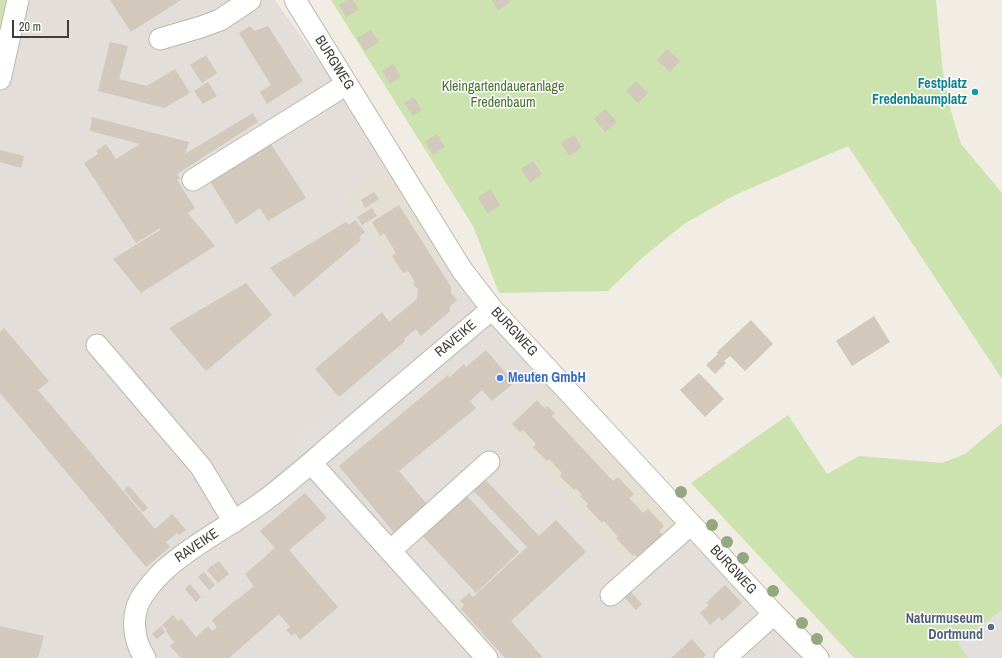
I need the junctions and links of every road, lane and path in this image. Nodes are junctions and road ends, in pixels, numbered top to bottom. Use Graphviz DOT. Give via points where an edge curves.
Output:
graph roads {
  1 [pos="18,0"];
  2 [pos="250,0"];
  3 [pos="295,0"];
  4 [pos="160,39"];
  5 [pos="0,79"];
  6 [pos="347,84"];
  7 [pos="193,180"];
  8 [pos="492,309"];
  9 [pos="97,345"];
  10 [pos="489,462"];
  11 [pos="310,463"];
  12 [pos="234,522"];
  13 [pos="691,524"];
  14 [pos="390,551"];
  15 [pos="612,595"];
  16 [pos="774,614"];
  17 [pos="145,658"];
  18 [pos="487,658"];
  19 [pos="726,658"];
  20 [pos="818,658"];
  1 -- 5 [label="street"];
  2 -- 4 [label="street" via="220,20"];
  3 -- 6 [label="street, BURGWEG"];
  6 -- 7 [label="street"];
  6 -- 8 [label="street, BURGWEG" via="462,270"];
  8 -- 11 [label="street, RAVEIKE"];
  8 -- 13 [label="street, BURGWEG"];
  9 -- 12 [label="street" via="201,467"];
  10 -- 14 [label="street"];
  11 -- 12 [label="street, RAVEIKE"];
  11 -- 14 [label="street"];
  12 -- 17 [label="street, RAVEIKE" via="168,566 142,597 136,609 134,622 138,646"];
  13 -- 15 [label="street"];
  13 -- 16 [label="street, BURGWEG"];
  14 -- 18 [label="street"];
  16 -- 19 [label="street"];
  16 -- 20 [label="street, BURGWEG"];
}
